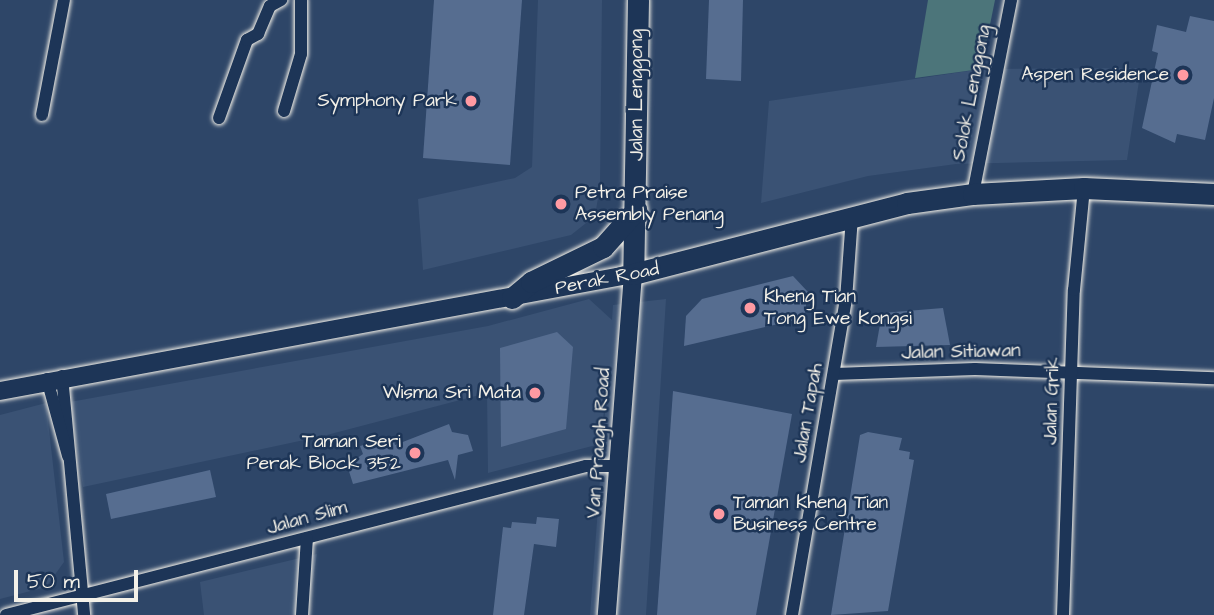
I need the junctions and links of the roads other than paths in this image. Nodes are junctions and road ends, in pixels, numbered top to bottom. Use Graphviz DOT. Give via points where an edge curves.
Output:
graph roads {
  1 [pos="64,0"];
  2 [pos="281,0"];
  3 [pos="301,0"];
  4 [pos="638,0"];
  5 [pos="1011,0"];
  6 [pos="284,111"];
  7 [pos="41,115"];
  8 [pos="219,118"];
  9 [pos="1214,184"];
  10 [pos="1084,188"];
  11 [pos="1192,192"];
  12 [pos="973,194"];
  13 [pos="1214,194"];
  14 [pos="637,209"];
  15 [pos="852,217"];
  16 [pos="633,266"];
  17 [pos="512,298"];
  18 [pos="1073,370"];
  19 [pos="834,374"];
  20 [pos="54,378"];
  21 [pos="1214,378"];
  22 [pos="0,391"];
  23 [pos="618,466"];
  24 [pos="307,538"];
  25 [pos="82,596"];
  26 [pos="6,615"];
  27 [pos="84,615"];
  28 [pos="302,615"];
  29 [pos="607,615"];
  30 [pos="792,615"];
  31 [pos="1063,615"];
  1 -- 7 [label="street"];
  2 -- 8 [label="street" via="270,6 258,34 248,38"];
  3 -- 6 [label="street" via="301,54"];
  4 -- 14 [label="main road, Jalan Lenggong"];
  5 -- 12 [label="street, Solok Lenggong"];
  9 -- 11 [label="street"];
  10 -- 11 [label="main road, Perak Road"];
  10 -- 12 [label="main road, Perak Road"];
  10 -- 18 [label="street, Jalan Grik"];
  11 -- 13 [label="main road, Perak Road"];
  12 -- 15 [label="main road, Perak Road"];
  14 -- 16 [label="main road, Jalan Lenggong"];
  14 -- 17 [label="main road" via="603,247 531,282"];
  15 -- 16 [label="main road, Perak Road" via="701,256"];
  15 -- 19 [label="street, Jalan Tapah" via="852,249"];
  16 -- 17 [label="main road, Perak Road"];
  16 -- 23 [label="main road, Van Praagh Road"];
  17 -- 20 [label="main road, Perak Road"];
  18 -- 19 [label="street, Jalan Sitiawan"];
  18 -- 21 [label="street, Jalan Sitiawan"];
  18 -- 31 [label="street, Jalan Grik"];
  19 -- 30 [label="street, Jalan Tapah"];
  20 -- 22 [label="main road, Perak Road"];
  20 -- 25 [label="street" via="72,441 68,456"];
  23 -- 24 [label="street, Jalan Slim" via="586,466"];
  23 -- 29 [label="main road, Van Praagh Road"];
  24 -- 25 [label="street, Jalan Slim"];
  24 -- 28 [label="street"];
  25 -- 26 [label="street, Jalan Slim"];
  25 -- 27 [label="street"];
}
